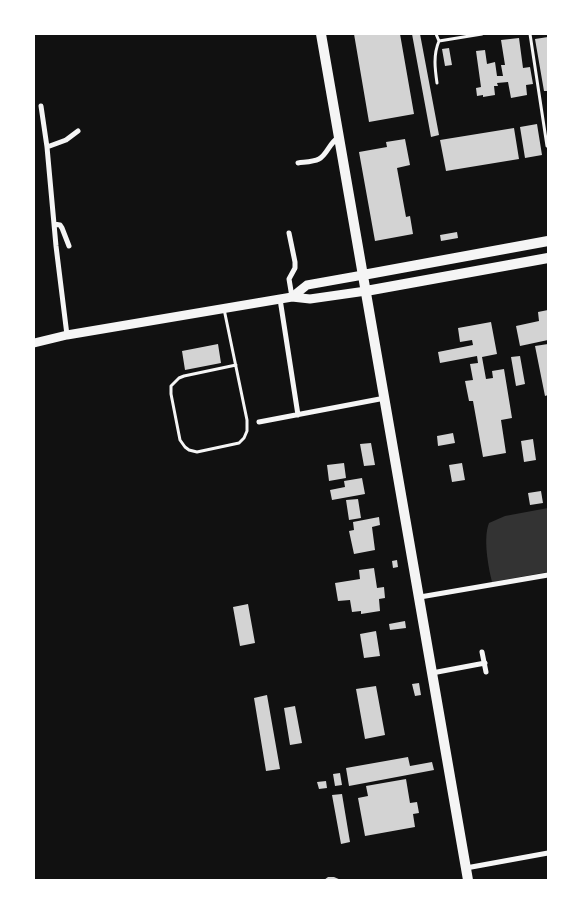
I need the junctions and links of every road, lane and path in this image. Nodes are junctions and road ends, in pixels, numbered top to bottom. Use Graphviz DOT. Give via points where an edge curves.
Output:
graph roads {
  1 [pos="321,34"];
  2 [pos="436,34"];
  3 [pos="482,34"];
  4 [pos="530,34"];
  5 [pos="439,41"];
  6 [pos="437,84"];
  7 [pos="41,106"];
  8 [pos="78,131"];
  9 [pos="339,137"];
  10 [pos="547,146"];
  11 [pos="47,148"];
  12 [pos="298,163"];
  13 [pos="54,224"];
  14 [pos="289,233"];
  15 [pos="548,241"];
  16 [pos="70,246"];
  17 [pos="548,258"];
  18 [pos="363,275"];
  19 [pos="366,291"];
  20 [pos="292,297"];
  21 [pos="280,299"];
  22 [pos="224,308"];
  23 [pos="67,335"];
  24 [pos="34,342"];
  25 [pos="236,365"];
  26 [pos="385,398"];
  27 [pos="298,415"];
  28 [pos="259,422"];
  29 [pos="548,575"];
  30 [pos="420,598"];
  31 [pos="482,652"];
  32 [pos="484,663"];
  33 [pos="486,672"];
  34 [pos="432,673"];
  35 [pos="548,853"];
  36 [pos="466,868"];
  37 [pos="468,880"];
  1 -- 9 [label="main road"];
  2 -- 5 [label="lane"];
  3 -- 5 [label="lane"];
  4 -- 10 [label="lane"];
  5 -- 6 [label="lane" via="435,54"];
  7 -- 11 [label="street"];
  8 -- 11 [label="street"];
  9 -- 12 [label="street" via="320,159"];
  9 -- 18 [label="main road"];
  11 -- 13 [label="street"];
  13 -- 16 [label="street" via="60,225"];
  13 -- 23 [label="street"];
  14 -- 20 [label="street" via="295,262 289,279"];
  15 -- 18 [label="main road"];
  17 -- 19 [label="main road"];
  18 -- 19 [label="main road"];
  18 -- 20 [label="main road" via="307,285"];
  19 -- 20 [label="main road" via="310,299"];
  19 -- 26 [label="main road"];
  20 -- 21 [label="main road"];
  21 -- 22 [label="main road"];
  21 -- 27 [label="street"];
  22 -- 23 [label="main road"];
  22 -- 25 [label="lane"];
  23 -- 24 [label="main road"];
  25 -- 25 [label="lane" via="247,420 244,438 239,443 217,448 197,452 188,450 180,440 171,386 184,376"];
  26 -- 27 [label="street"];
  26 -- 30 [label="main road"];
  27 -- 28 [label="street"];
  29 -- 30 [label="street"];
  30 -- 34 [label="main road"];
  31 -- 32 [label="street"];
  32 -- 33 [label="street"];
  32 -- 34 [label="street"];
  34 -- 36 [label="main road"];
  35 -- 36 [label="street"];
  36 -- 37 [label="main road"];
}
